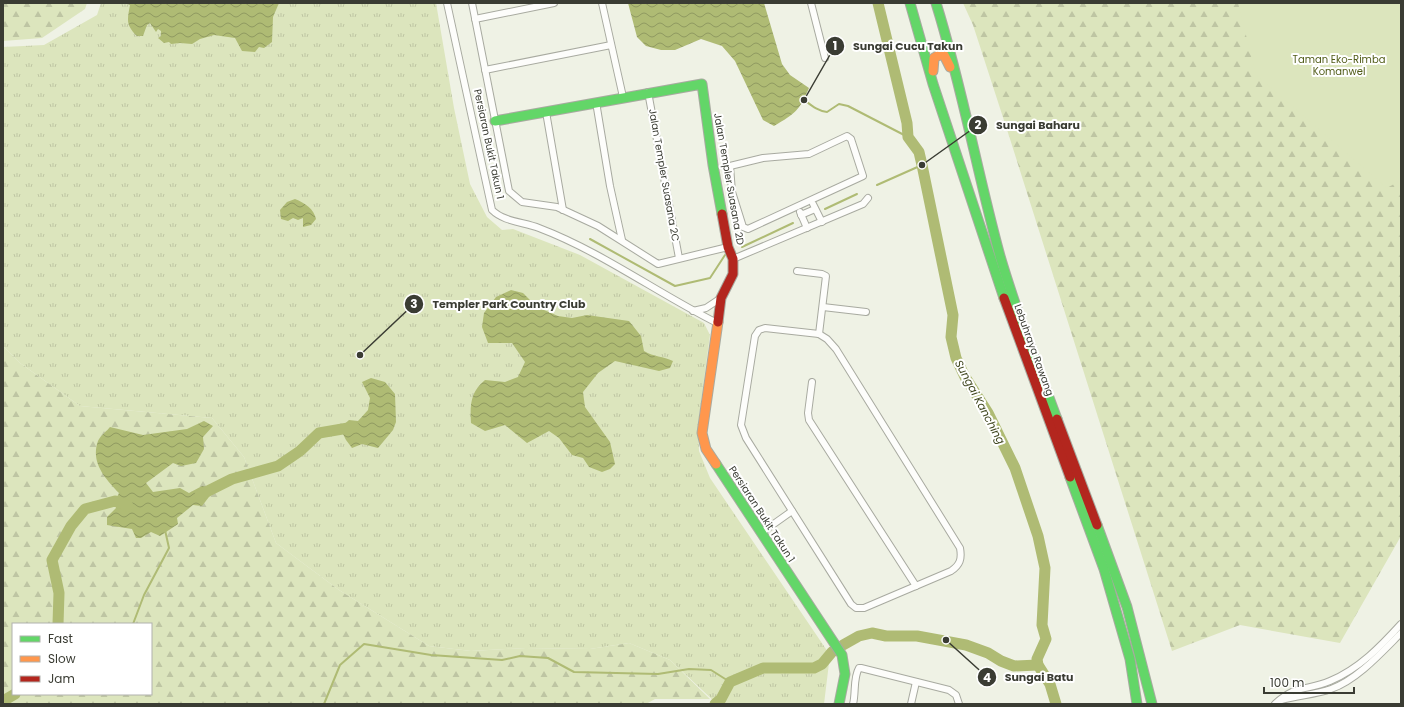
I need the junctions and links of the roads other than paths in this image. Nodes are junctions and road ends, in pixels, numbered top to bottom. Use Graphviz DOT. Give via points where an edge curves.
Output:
graph roads {
  1 [pos="447,3"];
  2 [pos="472,3"];
  3 [pos="554,3"];
  4 [pos="602,3"];
  5 [pos="811,3"];
  6 [pos="910,3"];
  7 [pos="936,3"];
  8 [pos="475,19"];
  9 [pos="611,45"];
  10 [pos="825,58"];
  11 [pos="485,70"];
  12 [pos="933,84"];
  13 [pos="959,84"];
  14 [pos="648,92"];
  15 [pos="623,97"];
  16 [pos="596,102"];
  17 [pos="546,112"];
  18 [pos="495,121"];
  19 [pos="863,176"];
  20 [pos="868,198"];
  21 [pos="563,210"];
  22 [pos="822,222"];
  23 [pos="807,228"];
  24 [pos="622,240"];
  25 [pos="728,247"];
  26 [pos="679,258"];
  27 [pos="733,259"];
  28 [pos="797,271"];
  29 [pos="721,298"];
  30 [pos="823,307"];
  31 [pos="693,311"];
  32 [pos="866,312"];
  33 [pos="717,323"];
  34 [pos="819,334"];
  35 [pos="812,382"];
  36 [pos="792,511"];
  37 [pos="761,533"];
  38 [pos="916,586"];
  39 [pos="1401,624"];
  40 [pos="1401,633"];
  41 [pos="916,682"];
  42 [pos="839,704"];
  43 [pos="853,704"];
  44 [pos="911,704"];
  45 [pos="959,704"];
  46 [pos="1137,704"];
  47 [pos="1153,704"];
  48 [pos="1275,704"];
  1 -- 31 [label="street, Persiaran Bukit Takun 1" via="492,210 498,216 539,228 582,247"];
  2 -- 8 [label="street"];
  3 -- 8 [label="street"];
  4 -- 9 [label="street"];
  5 -- 10 [label="street"];
  6 -- 12 [label="main road, Lebuhraya Rawang"];
  7 -- 13 [label="main road, Lebuhraya Rawang"];
  8 -- 11 [label="street"];
  9 -- 11 [label="street"];
  9 -- 15 [label="street"];
  11 -- 18 [label="street"];
  12 -- 13 [label="main road" via="934,58 941,54 944,55"];
  12 -- 46 [label="main road, Lebuhraya Rawang" via="1002,293 1104,569 1130,659"];
  13 -- 47 [label="main road, Lebuhraya Rawang" via="991,224 1008,284 1113,566 1127,607"];
  14 -- 15 [label="main road"];
  14 -- 25 [label="main road, Jalan Templer Suasana 2D" via="702,84"];
  14 -- 26 [label="street, Jalan Templer Suasana 2C"];
  15 -- 16 [label="main road"];
  16 -- 17 [label="main road"];
  16 -- 24 [label="street"];
  17 -- 18 [label="main road"];
  17 -- 21 [label="street"];
  18 -- 21 [label="street" via="509,191 522,202"];
  19 -- 19 [label="street" via="748,229 743,227 732,192 729,168 732,165 763,158 809,154 847,136 851,138"];
  20 -- 22 [label="street" via="863,204"];
  21 -- 24 [label="street"];
  22 -- 23 [label="street"];
  22 -- 23 [label="street" via="814,206 800,214"];
  23 -- 27 [label="street"];
  24 -- 26 [label="street" via="658,264"];
  25 -- 26 [label="street"];
  25 -- 27 [label="main road, Jalan Templer Suasana 2D"];
  27 -- 29 [label="main road, Jalan Templer Suasana 2D" via="733,274"];
  28 -- 30 [label="street" via="826,276"];
  29 -- 31 [label="street" via="706,308"];
  29 -- 33 [label="main road, Jalan Templer Suasana 2D"];
  30 -- 32 [label="street"];
  30 -- 34 [label="street"];
  31 -- 33 [label="street, Persiaran Bukit Takun 1"];
  33 -- 37 [label="main road, Persiaran Bukit Takun 1" via="702,433 706,449"];
  34 -- 36 [label="street" via="765,328 759,330 755,336 741,425 746,438"];
  34 -- 38 [label="street" via="836,349 960,548 957,567"];
  35 -- 38 [label="street" via="809,420"];
  36 -- 37 [label="street"];
  36 -- 38 [label="street" via="856,608 864,608"];
  37 -- 42 [label="main road, Persiaran Bukit Takun 1" via="842,655 846,666 846,678"];
  39 -- 48 [label="street" via="1378,648 1350,670 1330,681 1290,692"];
  40 -- 48 [label="street" via="1370,663 1332,689"];
  41 -- 43 [label="street" via="859,668"];
  41 -- 44 [label="street"];
  41 -- 45 [label="street" via="949,690 956,696"];
}
